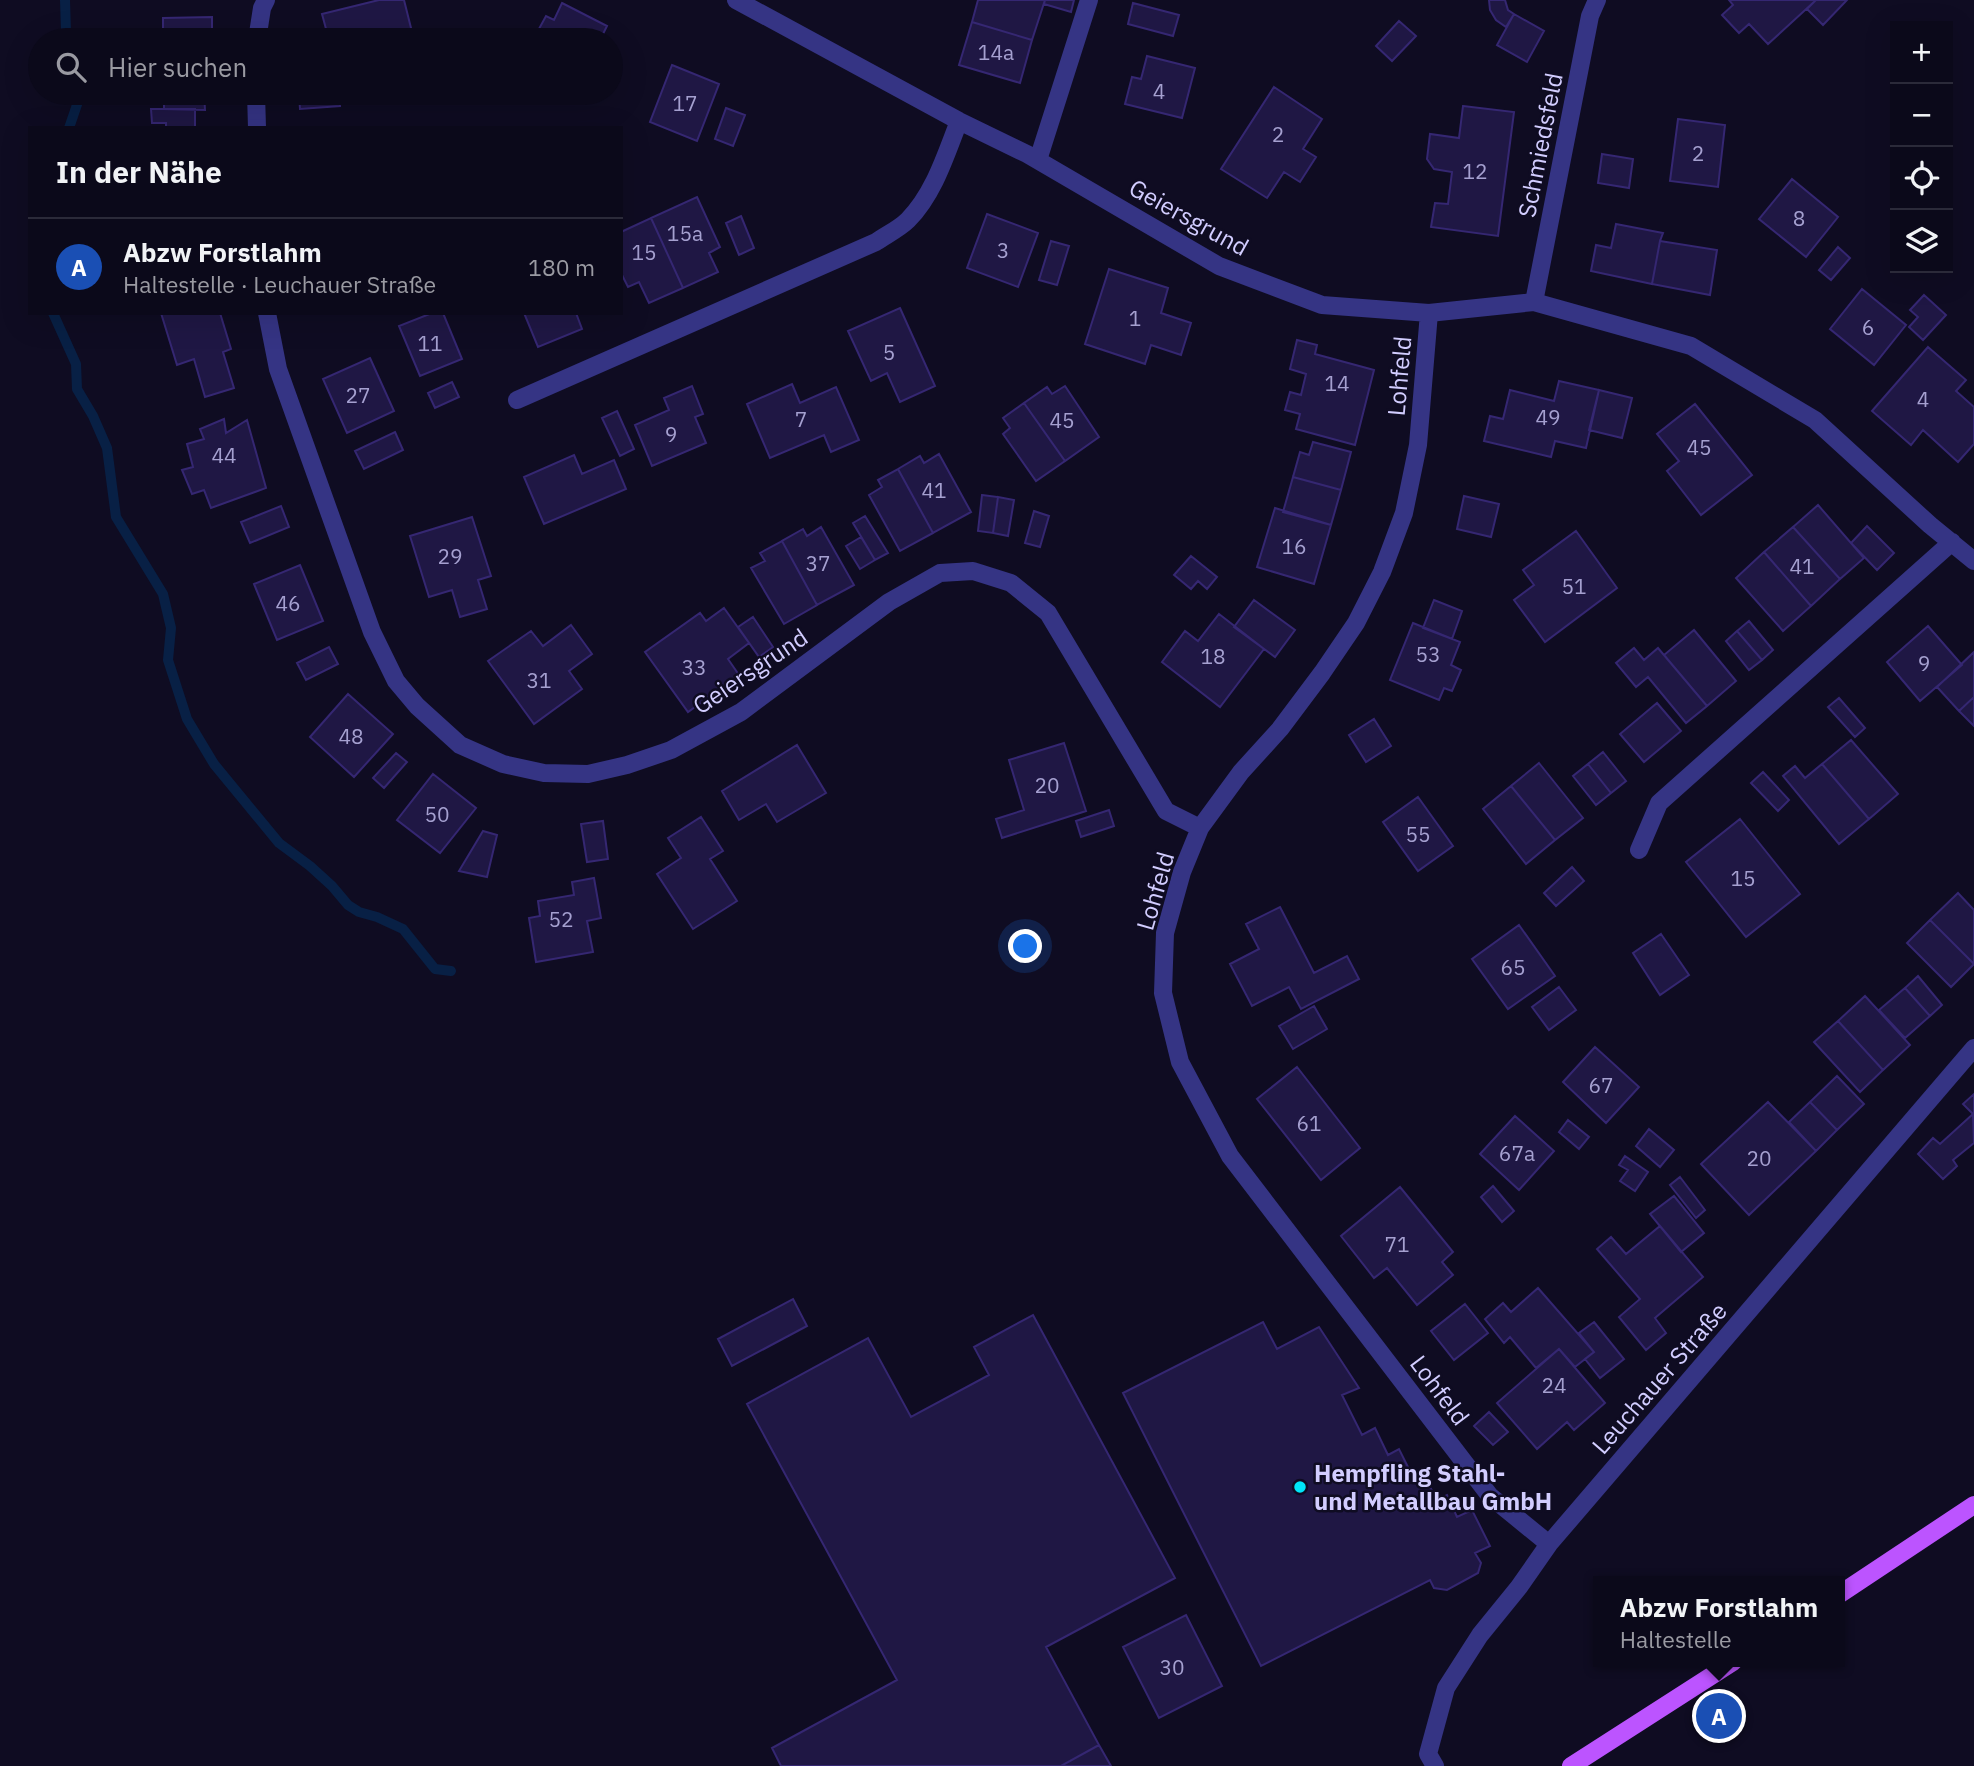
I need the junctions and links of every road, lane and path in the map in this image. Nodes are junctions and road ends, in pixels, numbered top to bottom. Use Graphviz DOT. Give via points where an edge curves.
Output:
graph roads {
  1 [pos="266,0"];
  2 [pos="736,0"];
  3 [pos="1089,0"];
  4 [pos="1597,0"];
  5 [pos="259,28"];
  6 [pos="256,105"];
  7 [pos="959,121"];
  8 [pos="257,126"];
  9 [pos="1038,160"];
  10 [pos="1534,302"];
  11 [pos="1322,305"];
  12 [pos="1429,313"];
  13 [pos="267,315"];
  14 [pos="517,400"];
  15 [pos="1952,542"];
  16 [pos="1974,561"];
  17 [pos="1200,828"];
  18 [pos="1639,850"];
  19 [pos="1974,1048"];
  20 [pos="1974,1505"];
  21 [pos="1549,1544"];
  22 [pos="1845,1591"];
  23 [pos="1725,1667"];
  24 [pos="1434,1766"];
  25 [pos="1571,1766"];
  1 -- 5 [label="street"];
  2 -- 7 [label="street, Geiersgrund"];
  3 -- 9 [label="street"];
  4 -- 10 [label="street, Schmiedsfeld" via="1590,16"];
  6 -- 8 [label="street"];
  7 -- 9 [label="street, Geiersgrund"];
  7 -- 14 [label="street" via="921,204 906,222 876,242"];
  9 -- 11 [label="street, Geiersgrund" via="1219,266"];
  10 -- 12 [label="street, Lohfeld"];
  10 -- 15 [label="street, Lohfeld" via="1691,346 1815,420"];
  11 -- 12 [label="street, Lohfeld"];
  12 -- 17 [label="street, Lohfeld" via="1418,445 1404,513 1382,572 1356,623 1322,673"];
  13 -- 17 [label="street, Geiersgrund" via="278,369 372,632 396,681 460,745 503,764 544,773 588,774 628,765 671,750 741,712 889,601 940,573 974,571 1011,583 1048,613 1166,811"];
  15 -- 16 [label="street, Lohfeld"];
  15 -- 18 [label="street" via="1659,803"];
  17 -- 21 [label="street, Lohfeld" via="1165,933 1163,993 1180,1062 1230,1156 1457,1454 1490,1496"];
  19 -- 21 [label="street, Leuchauer Straße"];
  20 -- 22 [label="main road"];
  21 -- 24 [label="street, Leuchauer Straße" via="1446,1688 1428,1754"];
  23 -- 25 [label="main road"];
}
